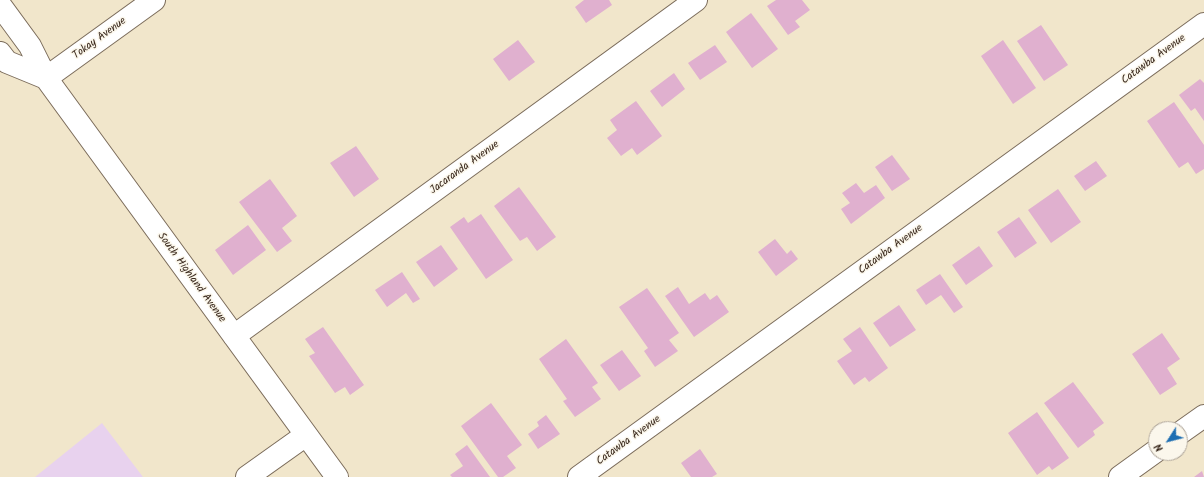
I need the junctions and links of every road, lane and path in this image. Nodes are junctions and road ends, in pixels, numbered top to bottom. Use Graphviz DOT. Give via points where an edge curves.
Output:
graph roads {
  1 [pos="154,0"];
  2 [pos="696,0"];
  3 [pos="0,5"];
  4 [pos="1204,24"];
  5 [pos="0,53"];
  6 [pos="46,78"];
  7 [pos="234,336"];
  8 [pos="1204,416"];
  9 [pos="1188,427"];
  10 [pos="306,435"];
  11 [pos="1148,457"];
  12 [pos="247,477"];
  13 [pos="337,477"];
  14 [pos="578,477"];
  15 [pos="1120,477"];
  1 -- 6 [label="street, Tokay Avenue"];
  2 -- 7 [label="street, Jacaranda Avenue"];
  3 -- 6 [label="street, South Highland Avenue" via="30,46"];
  4 -- 14 [label="street, Catawba Avenue"];
  5 -- 6 [label="street" via="7,62"];
  6 -- 7 [label="street, South Highland Avenue"];
  7 -- 10 [label="street, South Highland Avenue"];
  8 -- 9 [label="street"];
  10 -- 12 [label="street"];
  10 -- 13 [label="street, South Highland Avenue"];
  11 -- 15 [label="street"];
}
